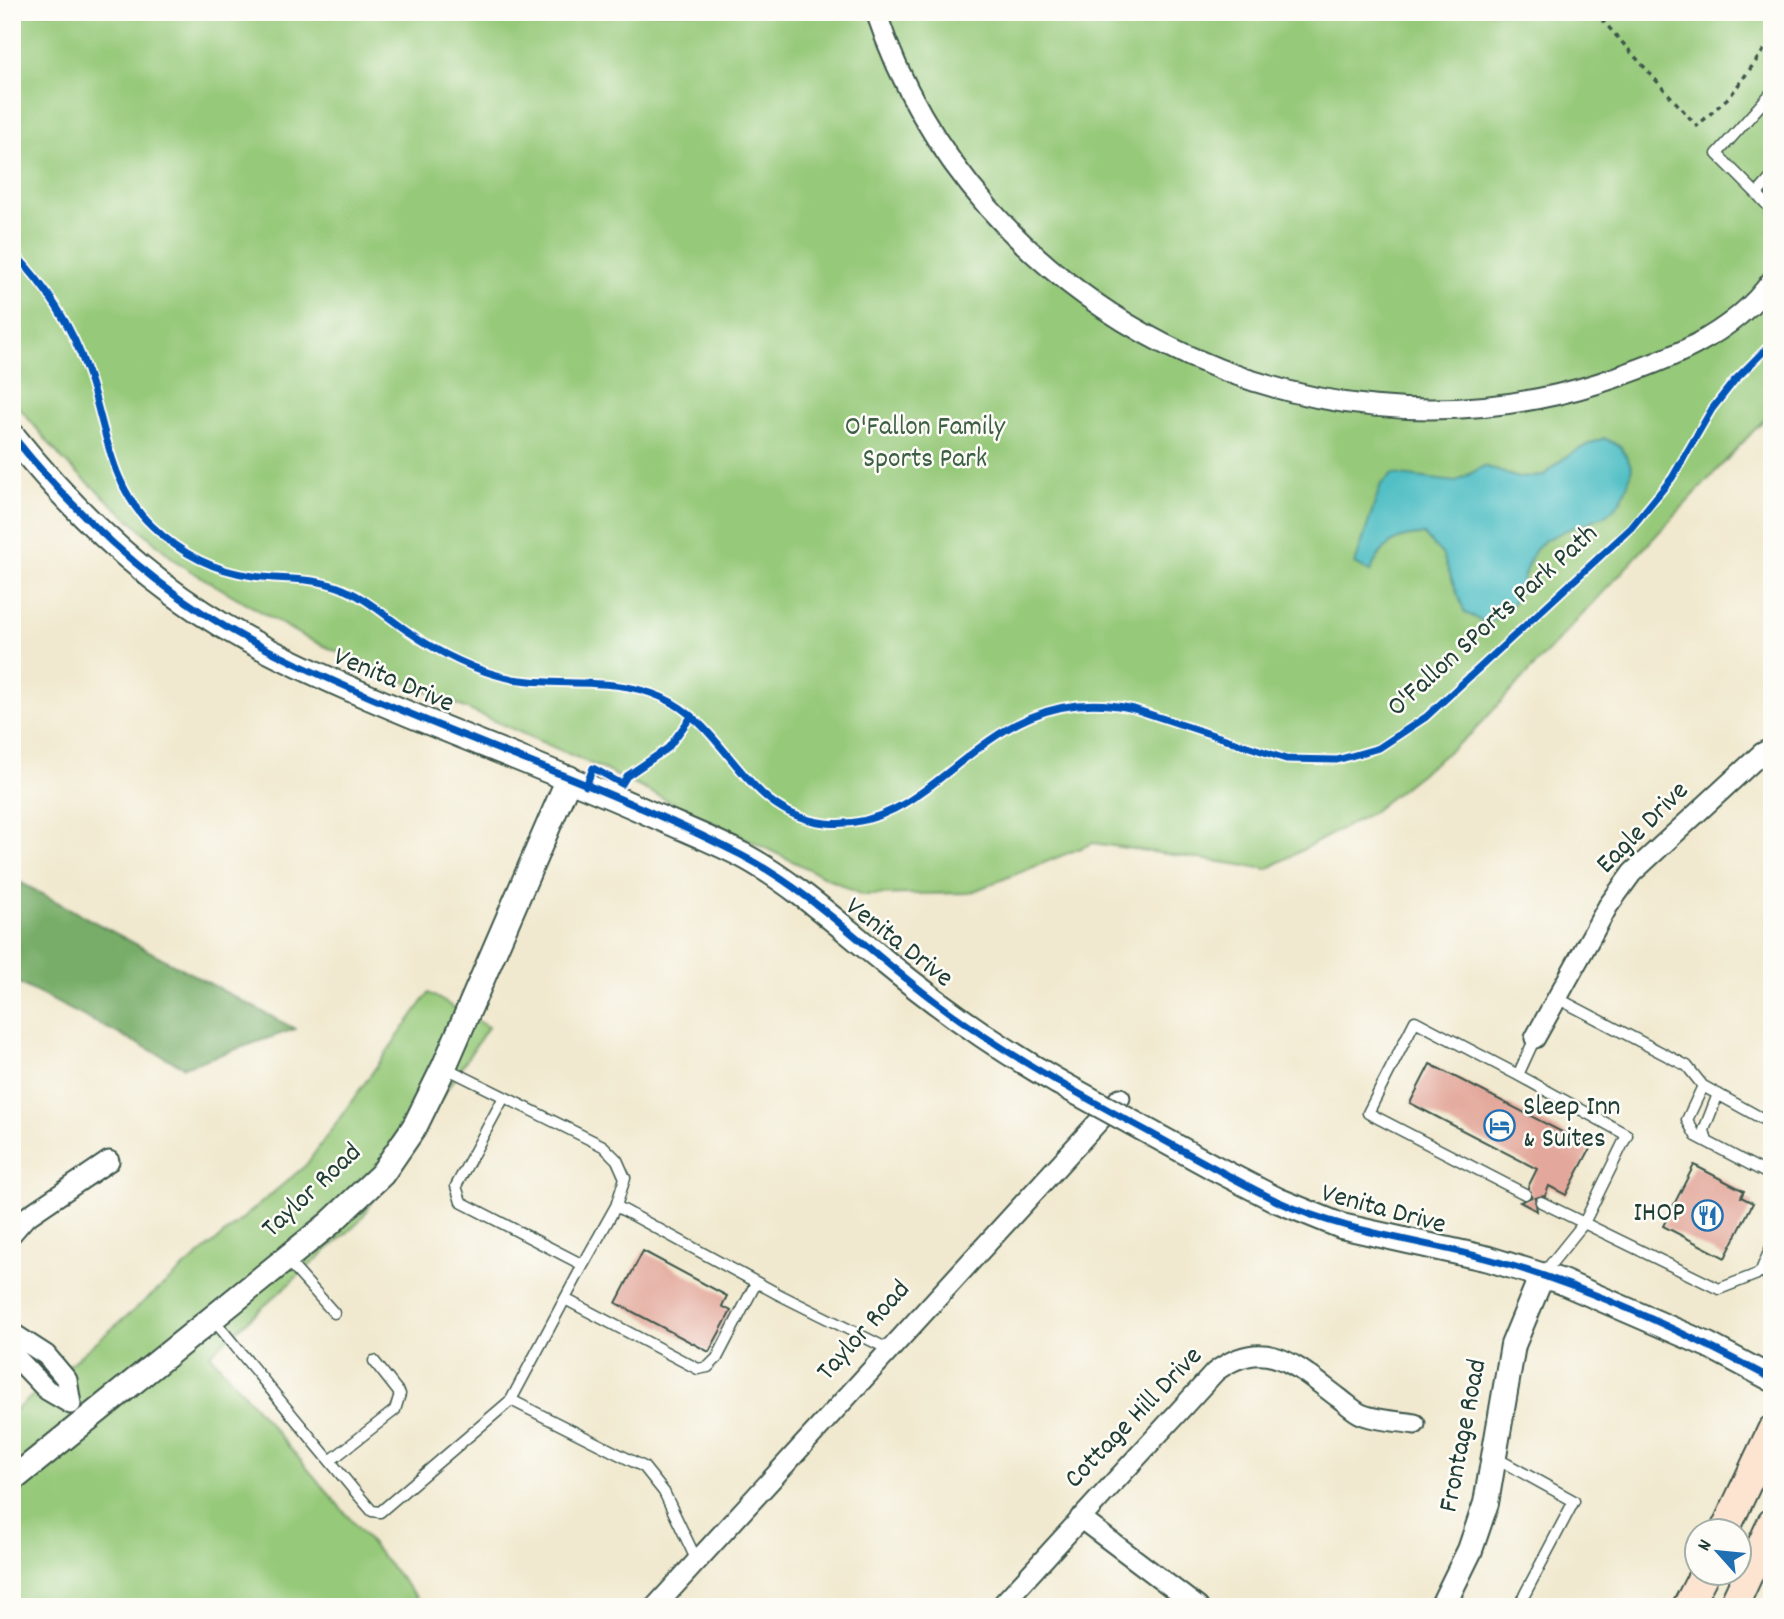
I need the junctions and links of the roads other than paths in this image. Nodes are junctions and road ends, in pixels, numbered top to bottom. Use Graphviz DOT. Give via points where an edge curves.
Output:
graph roads {
  1 [pos="876,12"];
  2 [pos="1772,92"];
  3 [pos="1772,177"];
  4 [pos="1757,194"];
  5 [pos="1772,210"];
  6 [pos="1772,280"];
  7 [pos="1764,298"];
  8 [pos="12,435"];
  9 [pos="1772,748"];
  10 [pos="569,778"];
  11 [pos="1557,998"];
  12 [pos="1535,1038"];
  13 [pos="444,1067"];
  14 [pos="1518,1076"];
  15 [pos="1703,1086"];
  16 [pos="1718,1094"];
  17 [pos="504,1097"];
  18 [pos="1120,1098"];
  19 [pos="1772,1124"];
  20 [pos="1707,1142"];
  21 [pos="109,1161"];
  22 [pos="1772,1176"];
  23 [pos="1525,1194"];
  24 [pos="1541,1202"];
  25 [pos="616,1206"];
  26 [pos="1584,1223"];
  27 [pos="12,1233"];
  28 [pos="1772,1245"];
  29 [pos="286,1259"];
  30 [pos="583,1265"];
  31 [pos="1542,1275"];
  32 [pos="757,1283"];
  33 [pos="565,1298"];
  34 [pos="334,1313"];
  35 [pos="212,1318"];
  36 [pos="12,1333"];
  37 [pos="890,1350"];
  38 [pos="12,1353"];
  39 [pos="374,1361"];
  40 [pos="1772,1379"];
  41 [pos="512,1400"];
  42 [pos="78,1412"];
  43 [pos="1415,1424"];
  44 [pos="1772,1430"];
  45 [pos="1496,1458"];
  46 [pos="330,1461"];
  47 [pos="12,1480"];
  48 [pos="1080,1518"];
  49 [pos="1730,1518"];
  50 [pos="1772,1523"];
  51 [pos="1772,1554"];
  52 [pos="697,1561"];
  53 [pos="1752,1566"];
  54 [pos="1752,1574"];
  55 [pos="1696,1588"];
  56 [pos="1742,1588"];
  57 [pos="1452,1603"];
  58 [pos="655,1607"];
  59 [pos="1000,1607"];
  60 [pos="1198,1607"];
  61 [pos="1518,1607"];
  62 [pos="1687,1607"];
  63 [pos="1733,1607"];
  1 -- 7 [label="street" via="907,89 931,130 1028,250 1067,283 1139,331 1256,382 1343,403 1391,408 1490,406 1630,373 1707,338"];
  2 -- 4 [label="lane" via="1717,154"];
  3 -- 4 [label="lane"];
  4 -- 5 [label="lane"];
  6 -- 7 [label="street"];
  8 -- 10 [label="street, Venita Drive" via="45,476 111,542 180,596 245,638 362,694"];
  9 -- 11 [label="street, Eagle Drive" via="1632,873 1608,906"];
  10 -- 13 [label="street, Taylor Road"];
  10 -- 31 [label="street, Venita Drive, bridge" via="744,856 790,886 934,1001 1058,1082 1277,1200 1341,1226"];
  11 -- 12 [label="street, Eagle Drive"];
  11 -- 15 [label="lane" via="1687,1066"];
  12 -- 14 [label="lane"];
  13 -- 17 [label="lane"];
  13 -- 29 [label="street, Taylor Road" via="415,1126 382,1174"];
  14 -- 23 [label="lane" via="1415,1021 1368,1113"];
  14 -- 26 [label="lane" via="1627,1135"];
  15 -- 16 [label="lane"];
  15 -- 20 [label="lane" via="1687,1120 1696,1136"];
  16 -- 19 [label="lane"];
  16 -- 20 [label="lane" via="1704,1130"];
  17 -- 25 [label="lane" via="603,1146 617,1160 625,1178"];
  17 -- 30 [label="lane" via="456,1186 457,1194 461,1202"];
  18 -- 37 [label="street, Taylor Road"];
  20 -- 22 [label="lane"];
  21 -- 27 [label="street" via="25,1218"];
  24 -- 26 [label="lane"];
  25 -- 30 [label="lane"];
  25 -- 32 [label="lane"];
  26 -- 28 [label="lane" via="1719,1289 1760,1273"];
  26 -- 31 [label="lane"];
  29 -- 34 [label="lane"];
  29 -- 35 [label="street, Taylor Road"];
  30 -- 33 [label="lane"];
  31 -- 40 [label="street, Venita Drive" via="1623,1307"];
  31 -- 45 [label="street, Frontage Road" via="1513,1345"];
  32 -- 33 [label="lane" via="717,1358 698,1369"];
  32 -- 37 [label="lane"];
  33 -- 41 [label="lane"];
  35 -- 42 [label="street, Taylor Road"];
  35 -- 46 [label="lane"];
  36 -- 42 [label="street" via="46,1355 67,1380"];
  37 -- 52 [label="street, Taylor Road"];
  38 -- 42 [label="street" via="47,1390"];
  39 -- 46 [label="lane" via="400,1394 396,1410"];
  41 -- 46 [label="lane" via="380,1512 372,1511"];
  41 -- 52 [label="lane" via="644,1467 664,1492"];
  42 -- 47 [label="street, Taylor Road"];
  43 -- 48 [label="street, Cottage Hill Drive" via="1361,1414 1286,1360 1249,1354 1215,1372"];
  44 -- 49 [label="main road"];
  45 -- 57 [label="street, Frontage Road"];
  45 -- 61 [label="lane" via="1574,1501"];
  48 -- 59 [label="street, Cottage Hill Drive"];
  48 -- 60 [label="street"];
  50 -- 53 [label="main road"];
  51 -- 54 [label="main road"];
  52 -- 58 [label="street, Taylor Road"];
  55 -- 62 [label="main road"];
  56 -- 63 [label="main road"];
}
